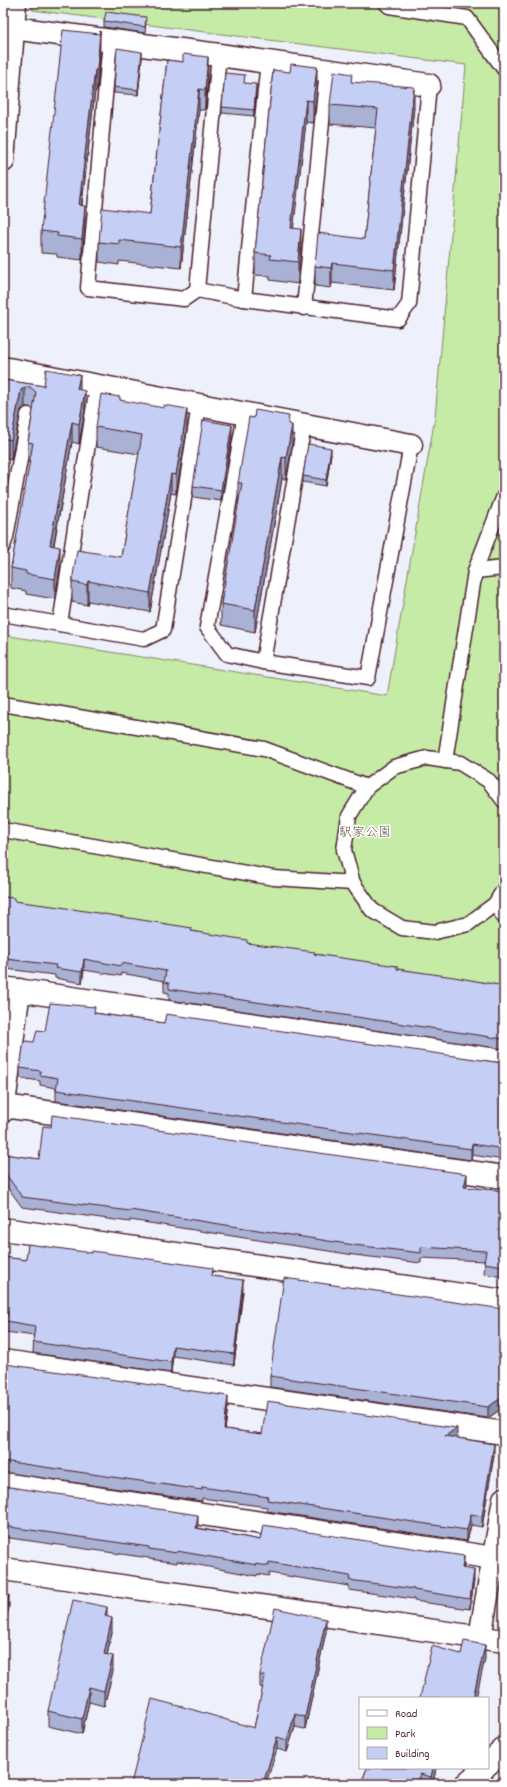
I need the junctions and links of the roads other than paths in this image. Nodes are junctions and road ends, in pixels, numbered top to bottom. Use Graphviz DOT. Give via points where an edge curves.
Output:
graph roads {
  1 [pos="15,3"];
  2 [pos="386,3"];
  3 [pos="13,28"];
  4 [pos="110,40"];
  5 [pos="219,55"];
  6 [pos="268,62"];
  7 [pos="504,69"];
  8 [pos="327,70"];
  9 [pos="430,85"];
  10 [pos="3,161"];
  11 [pos="196,290"];
  12 [pos="244,299"];
  13 [pos="304,308"];
  14 [pos="3,368"];
  15 [pos="97,386"];
  16 [pos="200,405"];
  17 [pos="28,414"];
  18 [pos="245,414"];
  19 [pos="304,425"];
  20 [pos="411,445"];
  21 [pos="504,496"];
  22 [pos="3,546"];
  23 [pos="504,568"];
  24 [pos="475,572"];
  25 [pos="3,614"];
  26 [pos="60,624"];
  27 [pos="262,662"];
  28 [pos="3,704"];
  29 [pos="445,761"];
  30 [pos="367,787"];
  31 [pos="504,801"];
  32 [pos="3,830"];
  33 [pos="353,883"];
  34 [pos="504,889"];
  35 [pos="495,904"];
  36 [pos="504,917"];
  37 [pos="11,989"];
  38 [pos="504,1061"];
  39 [pos="3,1108"];
  40 [pos="504,1177"];
  41 [pos="3,1229"];
  42 [pos="504,1301"];
  43 [pos="3,1361"];
  44 [pos="504,1433"];
  45 [pos="3,1484"];
  46 [pos="504,1499"];
  47 [pos="494,1558"];
  48 [pos="3,1569"];
  49 [pos="480,1637"];
  50 [pos="504,1641"];
  51 [pos="504,1749"];
  52 [pos="489,1763"];
  53 [pos="483,1769"];
  54 [pos="466,1784"];
  1 -- 3 [label="street"];
  2 -- 7 [label="lane" via="389,6 467,18"];
  3 -- 4 [label="street"];
  3 -- 10 [label="street"];
  4 -- 5 [label="street"];
  4 -- 11 [label="lane" via="88,288 184,299"];
  5 -- 6 [label="street"];
  5 -- 11 [label="lane"];
  6 -- 8 [label="street"];
  6 -- 12 [label="lane"];
  8 -- 9 [label="street"];
  8 -- 13 [label="lane"];
  9 -- 13 [label="lane" via="409,304 398,319"];
  11 -- 12 [label="lane"];
  12 -- 13 [label="lane"];
  14 -- 15 [label="street"];
  15 -- 16 [label="street"];
  15 -- 26 [label="lane"];
  16 -- 18 [label="street"];
  16 -- 26 [label="lane" via="163,630 144,639"];
  17 -- 22 [label="lane"];
  18 -- 19 [label="street"];
  18 -- 27 [label="lane" via="207,627 227,654"];
  19 -- 20 [label="street"];
  19 -- 27 [label="lane"];
  20 -- 27 [label="lane" via="368,678"];
  21 -- 24 [label="lane"];
  23 -- 24 [label="lane"];
  24 -- 29 [label="lane"];
  25 -- 26 [label="lane"];
  28 -- 30 [label="lane" via="264,749"];
  29 -- 30 [label="lane" via="427,758 394,767"];
  29 -- 31 [label="lane" via="460,764 489,781"];
  30 -- 33 [label="lane" via="349,816 344,850"];
  32 -- 33 [label="lane" via="274,878"];
  33 -- 35 [label="lane" via="372,910 402,928 415,930 435,932 468,924"];
  34 -- 35 [label="lane"];
  35 -- 36 [label="lane"];
  37 -- 38 [label="street"];
  37 -- 39 [label="street"];
  39 -- 40 [label="street"];
  41 -- 42 [label="street"];
  43 -- 44 [label="street"];
  45 -- 47 [label="street"];
  46 -- 47 [label="street"];
  47 -- 49 [label="street"];
  48 -- 49 [label="street"];
  49 -- 50 [label="street"];
  51 -- 52 [label="street"];
  53 -- 54 [label="street"];
}
